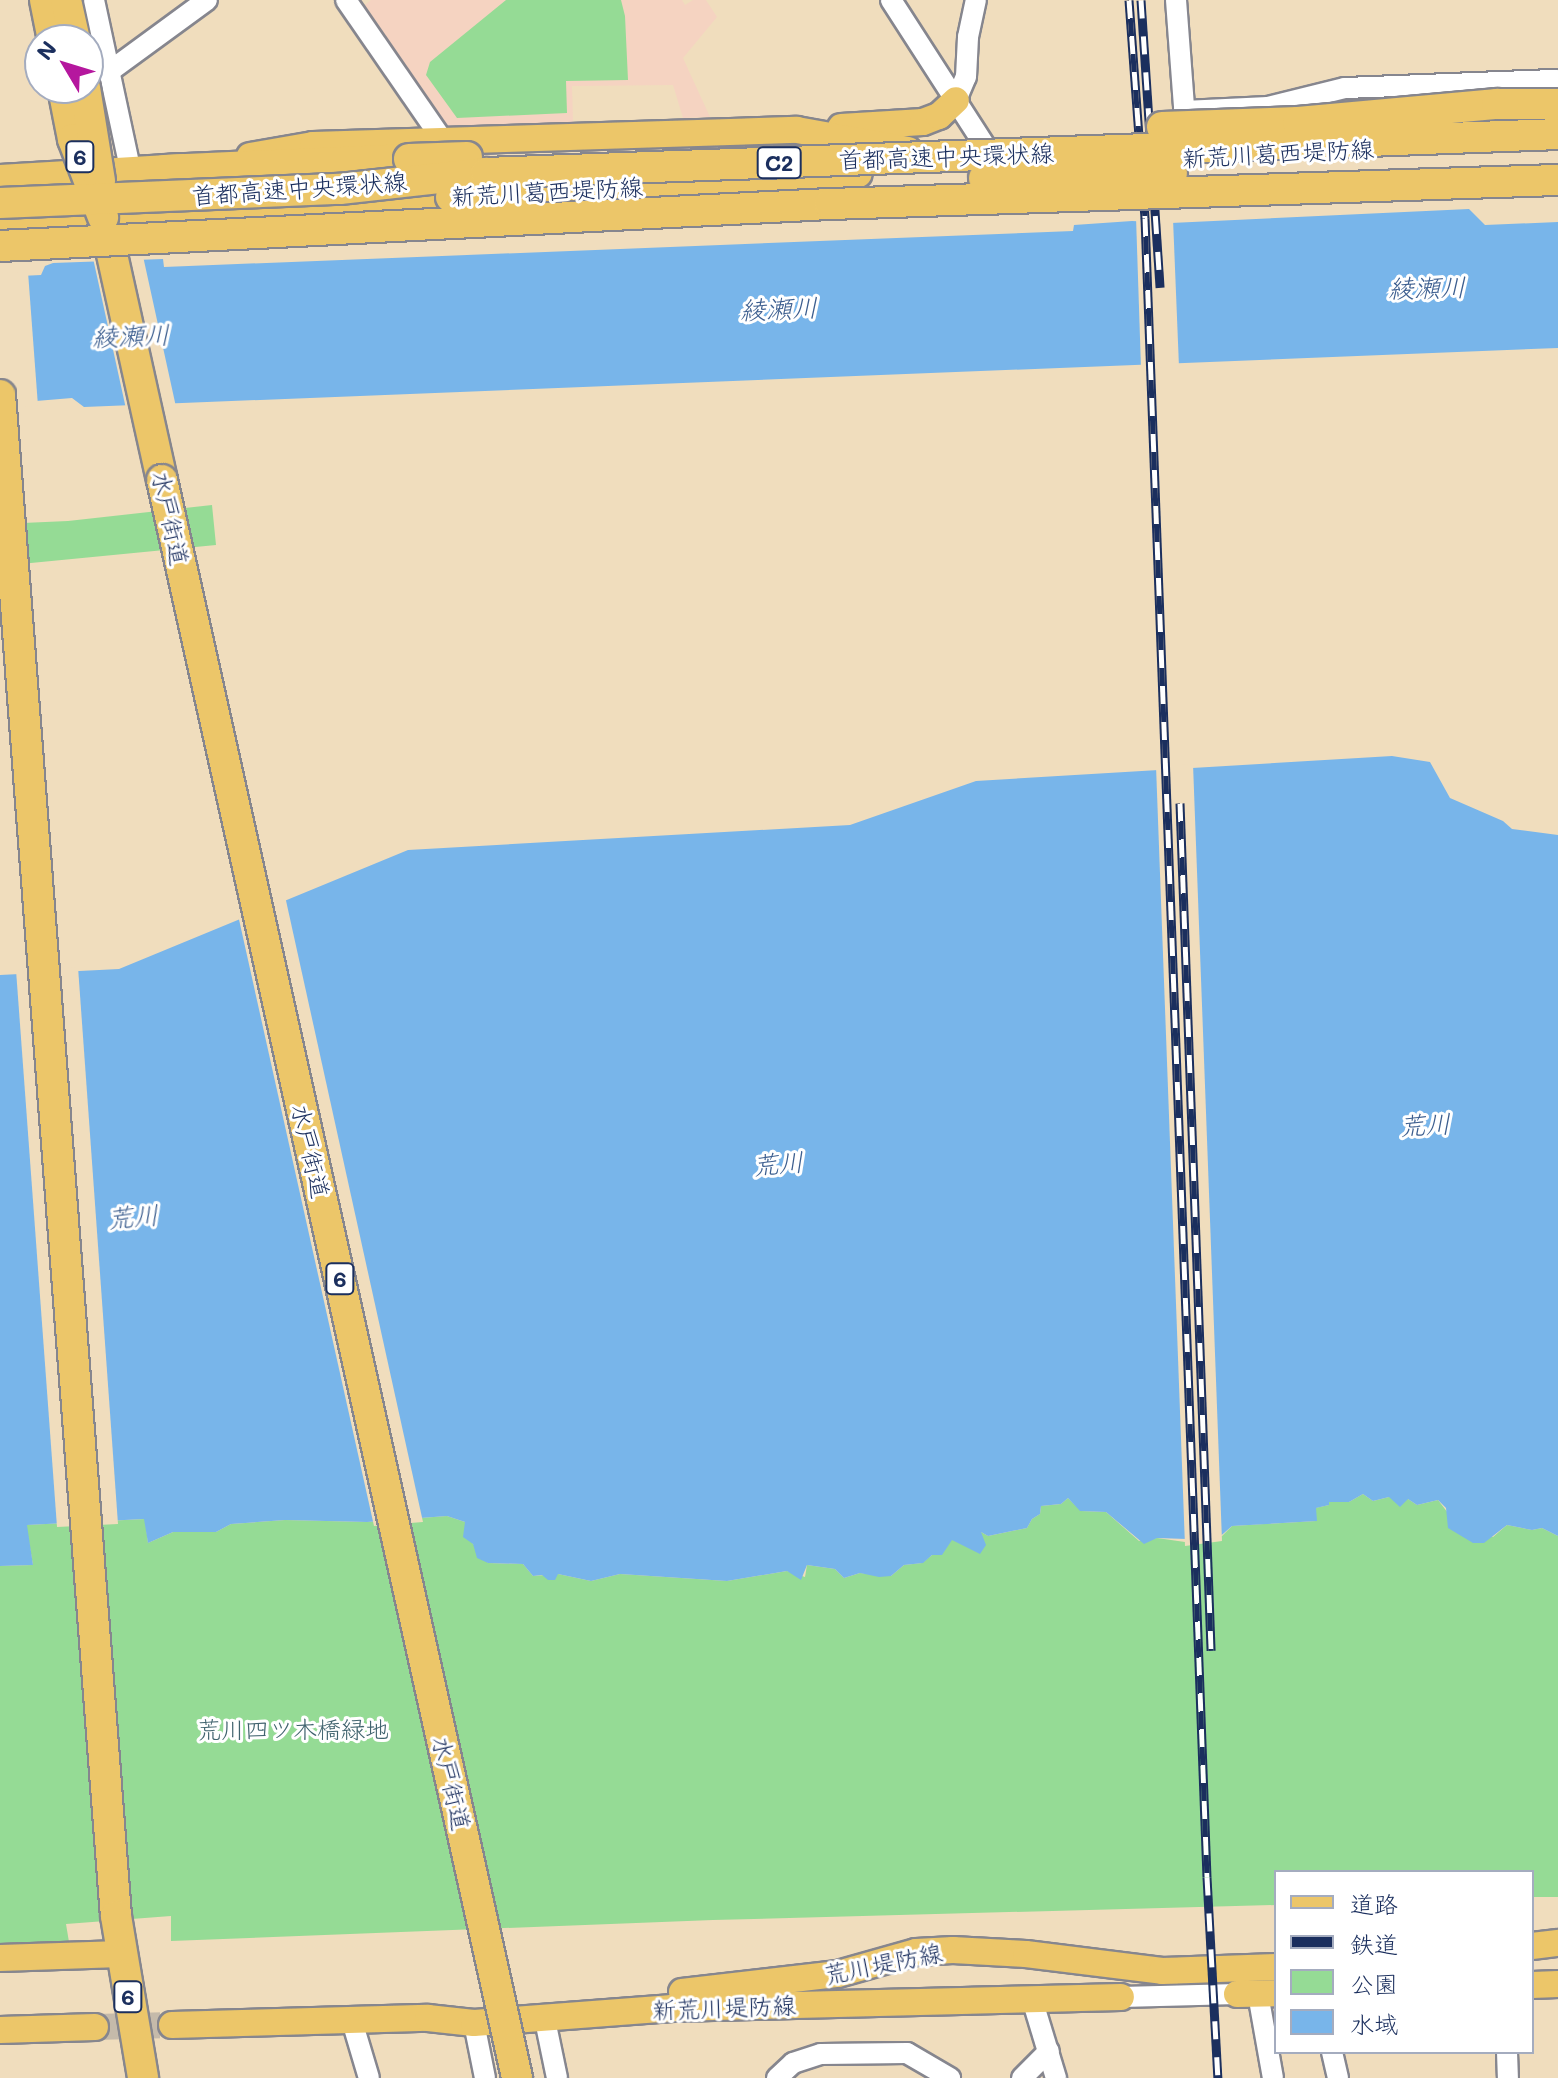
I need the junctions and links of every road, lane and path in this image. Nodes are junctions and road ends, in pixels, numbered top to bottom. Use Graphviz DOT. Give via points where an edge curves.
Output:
graph roads {
  1 [pos="45,0"];
  2 [pos="66,0"];
  3 [pos="94,0"];
  4 [pos="207,0"];
  5 [pos="891,0"];
  6 [pos="976,0"];
  7 [pos="1176,0"];
  8 [pos="348,1"];
  9 [pos="50,24"];
  10 [pos="71,24"];
  11 [pos="95,24"];
  12 [pos="104,75"];
  13 [pos="1558,80"];
  14 [pos="104,99"];
  15 [pos="956,100"];
  16 [pos="66,104"];
  17 [pos="96,104"];
  18 [pos="1558,104"];
  19 [pos="1184,111"];
  20 [pos="797,130"];
  21 [pos="1558,134"];
  22 [pos="442,139"];
  23 [pos="1558,145"];
  24 [pos="1187,157"];
  25 [pos="999,166"];
  26 [pos="1558,167"];
  27 [pos="164,170"];
  28 [pos="131,173"];
  29 [pos="0,178"];
  30 [pos="1558,180"];
  31 [pos="451,197"];
  32 [pos="0,203"];
  33 [pos="0,222"];
  34 [pos="105,223"];
  35 [pos="0,246"];
  36 [pos="0,395"];
  37 [pos="1558,1943"];
  38 [pos="1534,1946"];
  39 [pos="121,1954"];
  40 [pos="0,1958"];
  41 [pos="1274,1967"];
  42 [pos="1558,1984"];
  43 [pos="1534,1985"];
  44 [pos="1257,1994"];
  45 [pos="1121,1997"];
  46 [pos="1032,1999"];
  47 [pos="545,2020"];
  48 [pos="352,2021"];
  49 [pos="474,2023"];
  50 [pos="172,2025"];
  51 [pos="95,2027"];
  52 [pos="0,2030"];
  53 [pos="1049,2051"];
  54 [pos="1332,2054"];
  55 [pos="1507,2054"];
  56 [pos="143,2078"];
  57 [pos="369,2078"];
  58 [pos="485,2078"];
  59 [pos="517,2078"];
  60 [pos="557,2078"];
  61 [pos="777,2078"];
  62 [pos="950,2078"];
  63 [pos="1022,2078"];
  64 [pos="1056,2078"];
  65 [pos="1273,2078"];
  66 [pos="1338,2078"];
  67 [pos="1508,2078"];
  1 -- 9 [label="highway"];
  2 -- 10 [label="highway"];
  3 -- 11 [label="street"];
  4 -- 12 [label="street"];
  5 -- 15 [label="street"];
  6 -- 15 [label="street" via="966,77"];
  7 -- 19 [label="street"];
  8 -- 22 [label="street"];
  13 -- 19 [label="street" via="1345,88 1268,107"];
  14 -- 28 [label="street"];
  15 -- 20 [label="main road, 新荒川葛西堤防線" via="923,122"];
  15 -- 25 [label="street"];
  16 -- 34 [label="highway, 水戸街道 / 6, bridge" via="73,139"];
  17 -- 34 [label="highway, 水戸街道 / 6, bridge"];
  18 -- 27 [label="highway, bridge" via="1497,104 1298,122"];
  19 -- 24 [label="street"];
  20 -- 22 [label="main road, 新荒川葛西堤防線"];
  20 -- 25 [label="main road, 新荒川葛西堤防線"];
  21 -- 32 [label="highway, 首都高速中央環状線 / C2, bridge" via="486,173 340,189"];
  22 -- 27 [label="main road, 新荒川葛西堤防線" via="313,145"];
  23 -- 24 [label="main road, 新荒川葛西堤防線"];
  24 -- 25 [label="main road, 新荒川葛西堤防線"];
  25 -- 31 [label="main road, 新荒川葛西堤防線"];
  26 -- 31 [label="highway, bridge" via="1069,174 506,201"];
  27 -- 28 [label="main road, 新荒川葛西堤防線"];
  28 -- 29 [label="main road, 新荒川葛西堤防線"];
  30 -- 35 [label="highway, 首都高速中央環状線 / C2, bridge" via="830,204"];
  31 -- 33 [label="main road, 新荒川葛西堤防線"];
  34 -- 59 [label="highway, 水戸街道 / 6, bridge"];
  36 -- 39 [label="highway, 6"];
  37 -- 38 [label="main road"];
  39 -- 40 [label="main road"];
  39 -- 56 [label="highway, 6"];
  41 -- 47 [label="main road, 荒川堤防線" via="1189,1972 1026,1954 916,1952 838,1974 574,2001"];
  42 -- 43 [label="main road"];
  44 -- 45 [label="street, 新荒川堤防線"];
  44 -- 65 [label="street"];
  45 -- 46 [label="main road, 新荒川堤防線"];
  46 -- 47 [label="main road, 新荒川堤防線" via="672,2008"];
  46 -- 53 [label="street"];
  47 -- 49 [label="main road, 新荒川堤防線"];
  47 -- 60 [label="street"];
  48 -- 49 [label="main road, 新荒川堤防線" via="428,2018"];
  48 -- 50 [label="main road, 新荒川堤防線"];
  48 -- 57 [label="street"];
  49 -- 58 [label="street"];
  51 -- 52 [label="main road"];
  53 -- 63 [label="street"];
  53 -- 64 [label="street"];
  54 -- 66 [label="street"];
  55 -- 67 [label="street"];
  61 -- 62 [label="street" via="793,2063 821,2054 907,2053"];
}
